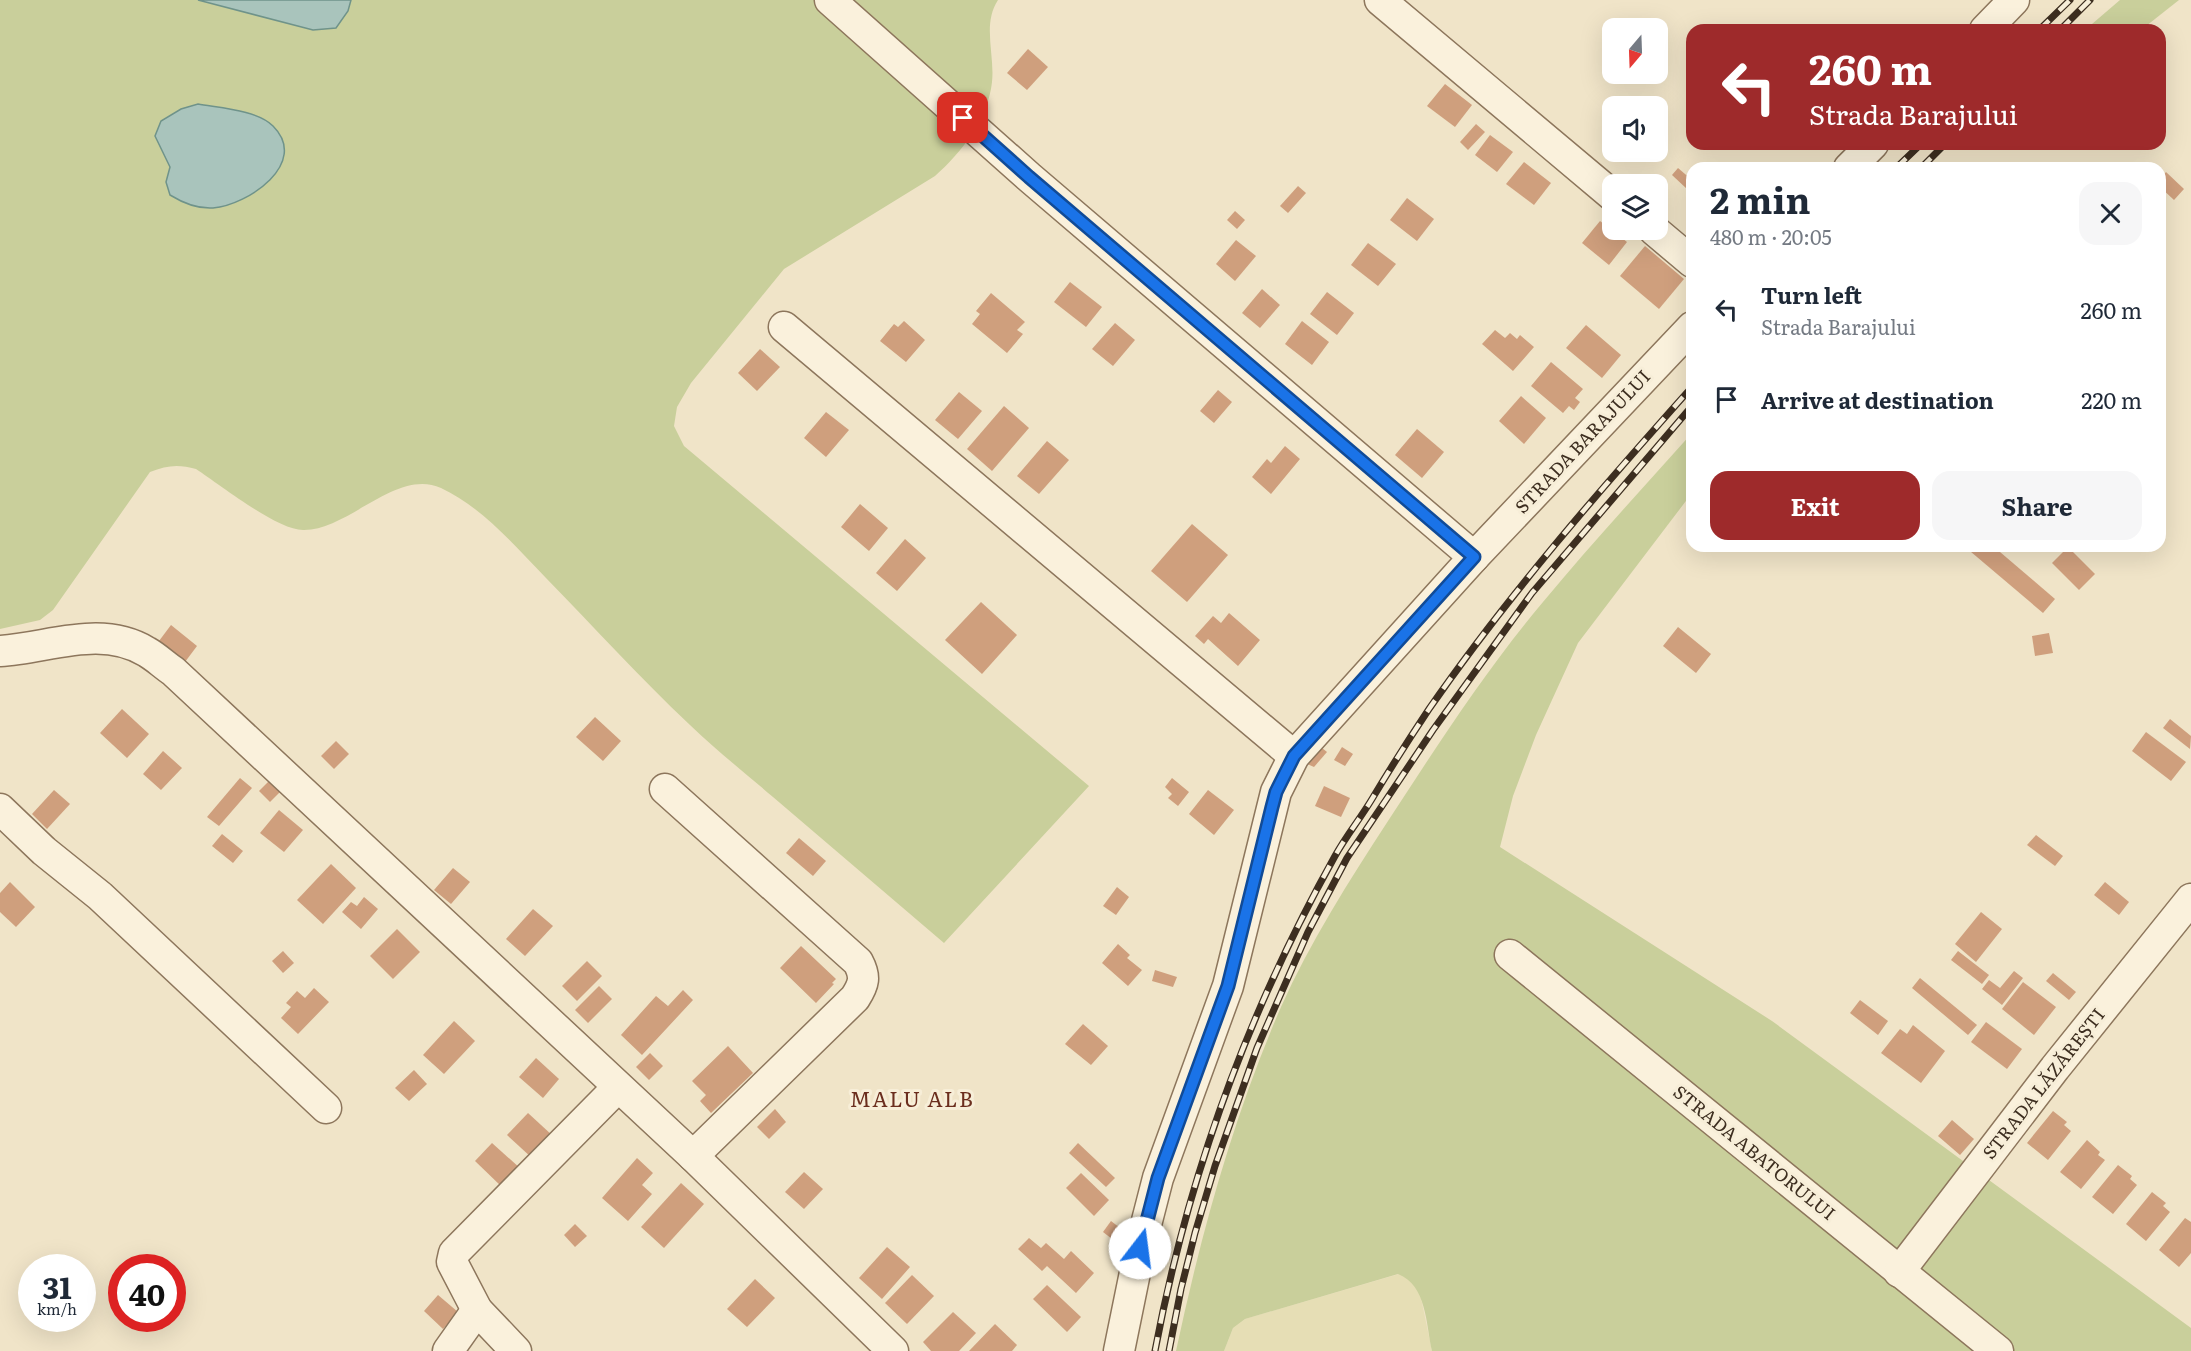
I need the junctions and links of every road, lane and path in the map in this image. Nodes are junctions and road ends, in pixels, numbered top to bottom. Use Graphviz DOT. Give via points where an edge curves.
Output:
graph roads {
  1 [pos="830,0"];
  2 [pos="1380,0"];
  3 [pos="2014,0"];
  4 [pos="1991,24"];
  5 [pos="1867,150"];
  6 [pos="1855,162"];
  7 [pos="1602,187"];
  8 [pos="1665,240"];
  9 [pos="1686,257"];
  10 [pos="784,327"];
  11 [pos="1686,333"];
  12 [pos="1474,557"];
  13 [pos="0,651"];
  14 [pos="1294,756"];
  15 [pos="665,789"];
  16 [pos="0,809"];
  17 [pos="2191,899"];
  18 [pos="1510,955"];
  19 [pos="618,1087"];
  20 [pos="327,1108"];
  21 [pos="693,1156"];
  22 [pos="1899,1272"];
  23 [pos="477,1310"];
  24 [pos="448,1351"];
  25 [pos="516,1351"];
  26 [pos="893,1351"];
  27 [pos="1119,1351"];
  28 [pos="1998,1351"];
  1 -- 12 [label="street" via="1029,177"];
  2 -- 7 [label="street"];
  3 -- 4 [label="street"];
  5 -- 6 [label="street"];
  8 -- 9 [label="street"];
  10 -- 14 [label="street"];
  11 -- 12 [label="street, STRADA BARAJULUI"];
  12 -- 14 [label="street, STRADA BARAJULUI"];
  13 -- 19 [label="street" via="89,637 120,641 146,651"];
  14 -- 27 [label="street, STRADA BARAJULUI" via="1273,802 1228,986 1158,1178"];
  15 -- 21 [label="street" via="858,962 864,973 864,984 855,998"];
  16 -- 20 [label="street" via="100,896"];
  17 -- 22 [label="street, STRADA LĂZĂREȘTI"];
  18 -- 22 [label="street, STRADA ABATORULUI"];
  19 -- 21 [label="street"];
  19 -- 23 [label="street" via="453,1253 452,1262"];
  21 -- 26 [label="street"];
  22 -- 28 [label="street, STRADA ABATORULUI"];
  23 -- 24 [label="street"];
  23 -- 25 [label="street"];
}
